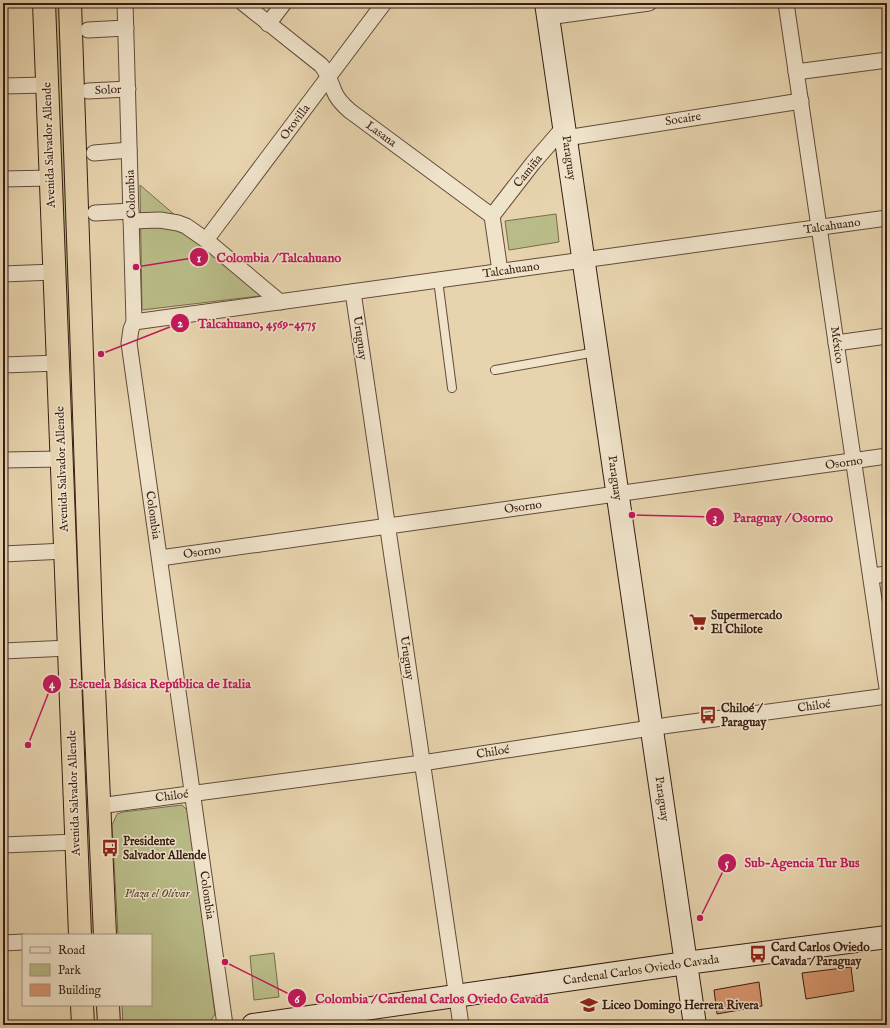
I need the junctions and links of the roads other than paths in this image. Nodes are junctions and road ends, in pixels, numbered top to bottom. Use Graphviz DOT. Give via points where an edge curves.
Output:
graph roads {
  1 [pos="44,3"];
  2 [pos="70,3"];
  3 [pos="125,3"];
  4 [pos="243,3"];
  5 [pos="284,3"];
  6 [pos="384,3"];
  7 [pos="649,3"];
  8 [pos="786,3"];
  9 [pos="547,10"];
  10 [pos="268,24"];
  11 [pos="126,28"];
  12 [pos="88,30"];
  13 [pos="887,60"];
  14 [pos="796,72"];
  15 [pos="329,76"];
  16 [pos="47,85"];
  17 [pos="3,86"];
  18 [pos="128,89"];
  19 [pos="88,91"];
  20 [pos="801,101"];
  21 [pos="565,132"];
  22 [pos="129,150"];
  23 [pos="94,153"];
  24 [pos="51,178"];
  25 [pos="3,179"];
  26 [pos="95,213"];
  27 [pos="131,216"];
  28 [pos="492,216"];
  29 [pos="887,218"];
  30 [pos="819,227"];
  31 [pos="206,240"];
  32 [pos="584,260"];
  33 [pos="500,271"];
  34 [pos="54,272"];
  35 [pos="3,274"];
  36 [pos="438,280"];
  37 [pos="353,292"];
  38 [pos="280,302"];
  39 [pos="134,322"];
  40 [pos="887,336"];
  41 [pos="836,342"];
  42 [pos="597,352"];
  43 [pos="58,363"];
  44 [pos="3,365"];
  45 [pos="495,370"];
  46 [pos="452,388"];
  47 [pos="887,456"];
  48 [pos="62,459"];
  49 [pos="3,460"];
  50 [pos="854,461"];
  51 [pos="618,494"];
  52 [pos="387,526"];
  53 [pos="65,551"];
  54 [pos="3,554"];
  55 [pos="160,558"];
  56 [pos="887,574"];
  57 [pos="871,576"];
  58 [pos="69,648"];
  59 [pos="3,651"];
  60 [pos="887,688"];
  61 [pos="887,696"];
  62 [pos="652,728"];
  63 [pos="422,762"];
  64 [pos="192,794"];
  65 [pos="99,806"];
  66 [pos="76,842"];
  67 [pos="3,845"];
  68 [pos="80,934"];
  69 [pos="105,934"];
  70 [pos="887,937"];
  71 [pos="22,942"];
  72 [pos="3,943"];
  73 [pos="686,963"];
  74 [pos="457,996"];
  75 [pos="82,1006"];
  76 [pos="108,1006"];
  77 [pos="83,1025"];
  78 [pos="109,1025"];
  79 [pos="225,1025"];
  80 [pos="253,1025"];
  81 [pos="461,1025"];
  82 [pos="695,1025"];
  1 -- 16 [label="highway, Avenida Salvador Allende"];
  2 -- 65 [label="highway, Avenida Salvador Allende"];
  3 -- 11 [label="street, Colombia"];
  4 -- 10 [label="street, Lasana"];
  5 -- 10 [label="street"];
  6 -- 15 [label="street, Orovilla"];
  7 -- 9 [label="street"];
  8 -- 14 [label="street, México"];
  9 -- 21 [label="street, Paraguay"];
  10 -- 15 [label="street, Lasana" via="322,65"];
  11 -- 12 [label="street"];
  11 -- 18 [label="street, Colombia"];
  13 -- 14 [label="street"];
  14 -- 20 [label="street, México"];
  15 -- 28 [label="street, Lasana" via="338,98 350,111"];
  15 -- 31 [label="street, Orovilla"];
  16 -- 17 [label="street"];
  16 -- 24 [label="highway, Avenida Salvador Allende"];
  18 -- 19 [label="street, Solor"];
  18 -- 22 [label="street, Colombia"];
  20 -- 21 [label="street, Socaire"];
  20 -- 30 [label="street, México"];
  21 -- 28 [label="street, Camiña" via="534,163"];
  21 -- 32 [label="street, Paraguay"];
  22 -- 23 [label="street"];
  22 -- 27 [label="street, Colombia"];
  24 -- 25 [label="street"];
  24 -- 34 [label="highway, Avenida Salvador Allende"];
  26 -- 27 [label="street"];
  27 -- 31 [label="street" via="178,223"];
  27 -- 39 [label="street, Colombia"];
  28 -- 33 [label="street"];
  29 -- 30 [label="street, Talcahuano"];
  30 -- 32 [label="street, Talcahuano"];
  30 -- 41 [label="street, México"];
  31 -- 38 [label="street"];
  32 -- 33 [label="street, Talcahuano"];
  32 -- 42 [label="street, Paraguay"];
  33 -- 36 [label="street, Talcahuano"];
  34 -- 35 [label="street"];
  34 -- 43 [label="highway, Avenida Salvador Allende"];
  36 -- 37 [label="street, Talcahuano"];
  36 -- 46 [label="lane"];
  37 -- 38 [label="street, Talcahuano"];
  37 -- 52 [label="street, Uruguay"];
  38 -- 39 [label="street, Talcahuano"];
  39 -- 55 [label="street, Colombia" via="129,343"];
  40 -- 41 [label="street"];
  41 -- 50 [label="street, México"];
  42 -- 45 [label="lane"];
  42 -- 51 [label="street, Paraguay"];
  43 -- 44 [label="street"];
  43 -- 48 [label="highway, Avenida Salvador Allende"];
  47 -- 50 [label="street, Osorno"];
  48 -- 49 [label="street"];
  48 -- 53 [label="highway, Avenida Salvador Allende"];
  50 -- 51 [label="street, Osorno"];
  50 -- 57 [label="street, México"];
  51 -- 52 [label="street, Osorno"];
  51 -- 62 [label="street, Paraguay"];
  52 -- 55 [label="street, Osorno"];
  52 -- 63 [label="street, Uruguay"];
  53 -- 54 [label="street"];
  53 -- 58 [label="highway, Avenida Salvador Allende"];
  55 -- 64 [label="street, Colombia"];
  56 -- 57 [label="street"];
  57 -- 60 [label="street, México"];
  58 -- 59 [label="street"];
  58 -- 66 [label="highway, Avenida Salvador Allende"];
  61 -- 62 [label="street, Chiloé"];
  62 -- 63 [label="street, Chiloé"];
  62 -- 73 [label="street, Paraguay"];
  63 -- 64 [label="street, Chiloé"];
  63 -- 74 [label="street, Uruguay"];
  64 -- 65 [label="street, Chiloé"];
  64 -- 79 [label="street, Colombia"];
  65 -- 69 [label="highway, Avenida Salvador Allende"];
  66 -- 67 [label="street"];
  66 -- 68 [label="highway, Avenida Salvador Allende"];
  70 -- 73 [label="street, Cardenal Carlos Oviedo Cavada"];
  71 -- 72 [label="street"];
  73 -- 74 [label="street, Cardenal Carlos Oviedo Cavada"];
  73 -- 82 [label="street, Paraguay"];
  74 -- 80 [label="street, Cardenal Carlos Oviedo Cavada"];
  74 -- 81 [label="street, Uruguay"];
  75 -- 77 [label="highway"];
  76 -- 78 [label="highway"];
}
